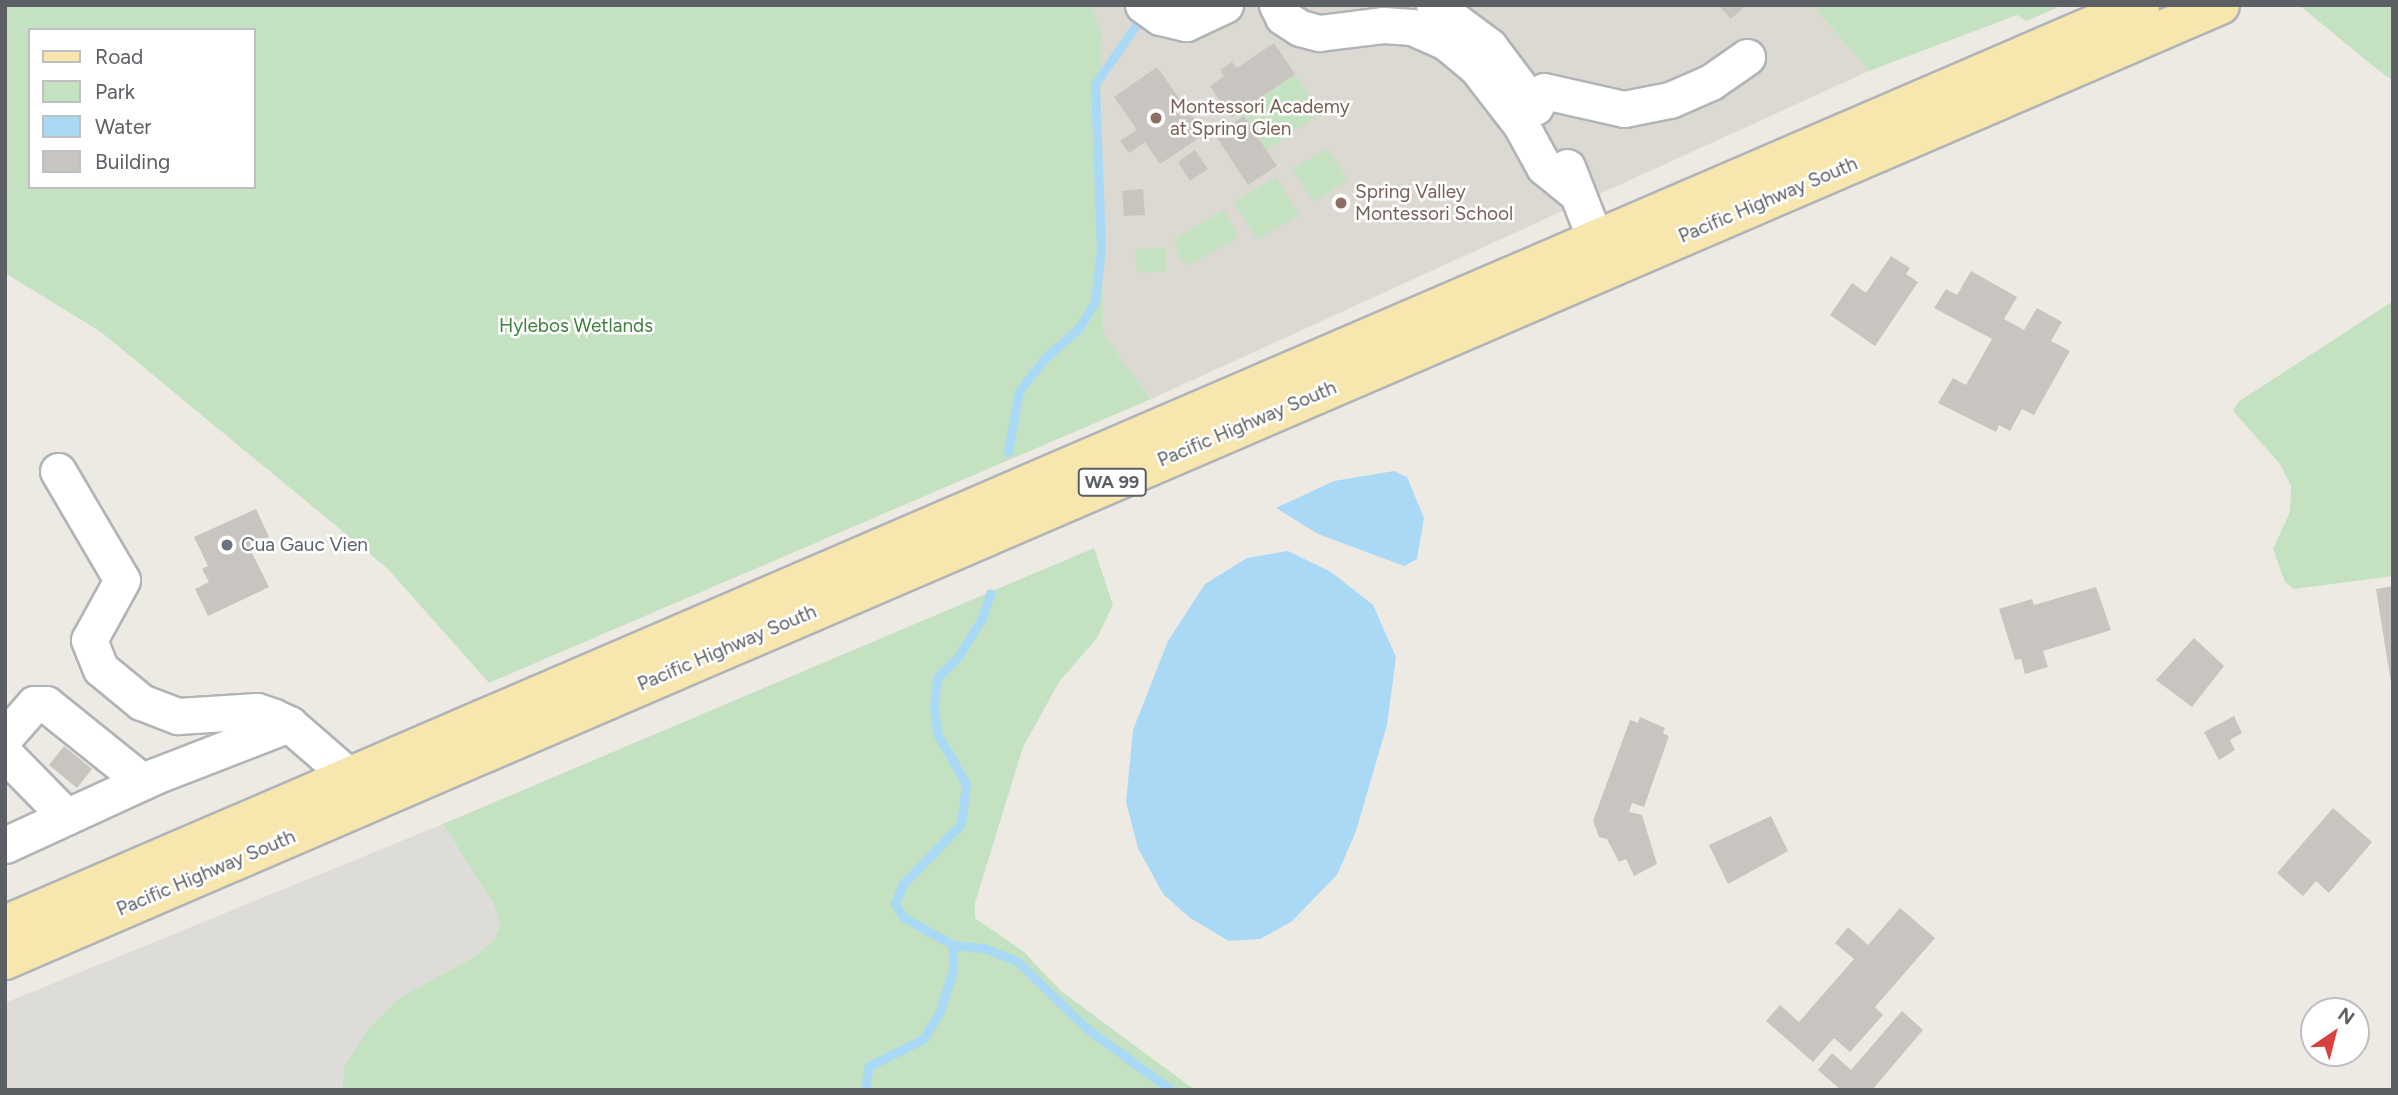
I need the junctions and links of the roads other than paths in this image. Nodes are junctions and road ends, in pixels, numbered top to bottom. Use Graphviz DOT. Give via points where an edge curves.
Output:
graph roads {
  1 [pos="1225,5"];
  2 [pos="1278,5"];
  3 [pos="1434,5"];
  4 [pos="2140,5"];
  5 [pos="2220,5"];
  6 [pos="1151,11"];
  7 [pos="1747,57"];
  8 [pos="1535,107"];
  9 [pos="1572,190"];
  10 [pos="1595,241"];
  11 [pos="58,471"];
  12 [pos="289,724"];
  13 [pos="5,737"];
  14 [pos="5,754"];
  15 [pos="350,777"];
  16 [pos="144,782"];
  17 [pos="67,817"];
  18 [pos="5,845"];
  19 [pos="5,925"];
  20 [pos="5,960"];
  1 -- 6 [label="lane" via="1186,23"];
  2 -- 9 [label="lane" via="1283,17 1319,33 1383,25 1412,27 1446,43 1477,68 1521,125 1544,167"];
  3 -- 8 [label="lane" via="1489,46"];
  4 -- 10 [label="main road, Pacific Highway South / WA 99"];
  5 -- 20 [label="main road, Pacific Highway South / WA 99" via="1549,308"];
  7 -- 8 [label="lane" via="1711,82 1670,100 1624,109 1544,91"];
  8 -- 9 [label="lane" via="1564,157"];
  9 -- 10 [label="lane"];
  10 -- 15 [label="main road, Pacific Highway South / WA 99"];
  11 -- 12 [label="lane" via="122,580 89,640 101,669 141,702 178,716 257,711"];
  12 -- 15 [label="lane"];
  12 -- 16 [label="lane"];
  13 -- 16 [label="lane" via="34,704 46,704"];
  14 -- 17 [label="lane"];
  15 -- 19 [label="main road, Pacific Highway South / WA 99"];
  16 -- 17 [label="lane"];
  17 -- 18 [label="lane"];
}
